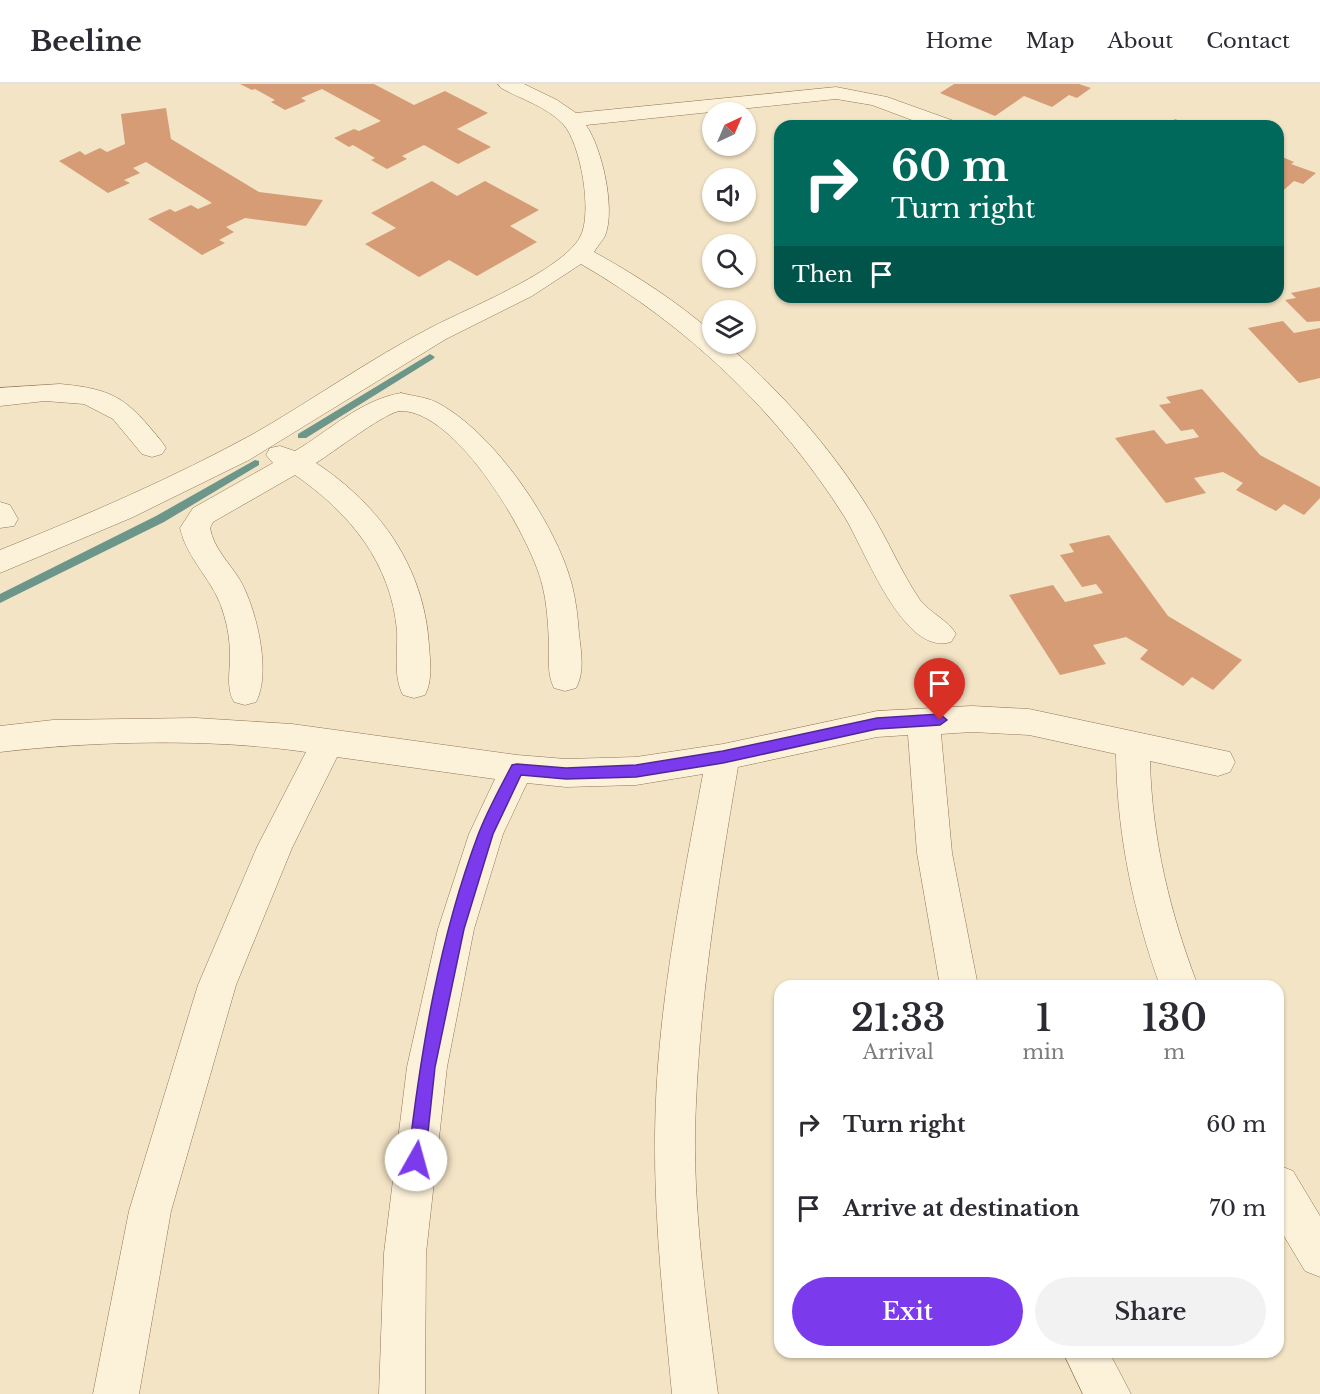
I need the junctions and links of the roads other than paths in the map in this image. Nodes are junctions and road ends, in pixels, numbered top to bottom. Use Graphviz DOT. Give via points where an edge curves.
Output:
graph roads {
  1 [pos="508,84"];
  2 [pos="572,120"];
  3 [pos="932,120"];
  4 [pos="581,254"];
  5 [pos="0,398"];
  6 [pos="257,443"];
  7 [pos="152,448"];
  8 [pos="297,463"];
  9 [pos="0,562"];
  10 [pos="940,634"];
  11 [pos="566,679"];
  12 [pos="414,686"];
  13 [pos="244,693"];
  14 [pos="924,720"];
  15 [pos="0,739"];
  16 [pos="328,742"];
  17 [pos="1133,744"];
  18 [pos="723,757"];
  19 [pos="1218,762"];
  20 [pos="517,769"];
  21 [pos="958,980"];
  22 [pos="1177,980"];
  23 [pos="1284,1196"];
  24 [pos="1320,1256"];
  25 [pos="1088,1358"];
  26 [pos="116,1394"];
  27 [pos="402,1394"];
  28 [pos="695,1394"];
  29 [pos="1108,1394"];
  1 -- 2 [label="street"];
  2 -- 3 [label="street" via="836,93 867,96"];
  2 -- 4 [label="street" via="585,139 597,218 593,237"];
  4 -- 6 [label="street"];
  4 -- 10 [label="street" via="686,321 771,401 849,501 904,600 918,618"];
  5 -- 7 [label="street" via="64,392 94,397 120,410"];
  6 -- 8 [label="street"];
  6 -- 9 [label="street" via="126,509"];
  8 -- 11 [label="street" via="379,409 399,402 419,403 433,409 479,451 507,484 534,526 556,582 565,628"];
  8 -- 12 [label="street" via="333,488 364,519 388,554 406,594 414,638"];
  8 -- 13 [label="street" via="203,515 195,528 197,543 228,588 242,620 247,655"];
  14 -- 17 [label="street" via="1029,722"];
  14 -- 18 [label="street" via="877,724"];
  14 -- 21 [label="street" via="927,809"];
  15 -- 16 [label="street" via="53,733 196,731"];
  16 -- 20 [label="street"];
  16 -- 26 [label="street" via="275,847 217,985 150,1211"];
  17 -- 19 [label="street"];
  17 -- 22 [label="street" via="1138,837 1149,893"];
  18 -- 20 [label="street" via="636,771 566,773"];
  18 -- 28 [label="street" via="697,895 682,1010 675,1134 680,1258"];
  20 -- 27 [label="street" via="486,834 456,929 427,1067 405,1253"];
  23 -- 24 [label="street"];
  25 -- 29 [label="street"];
}
